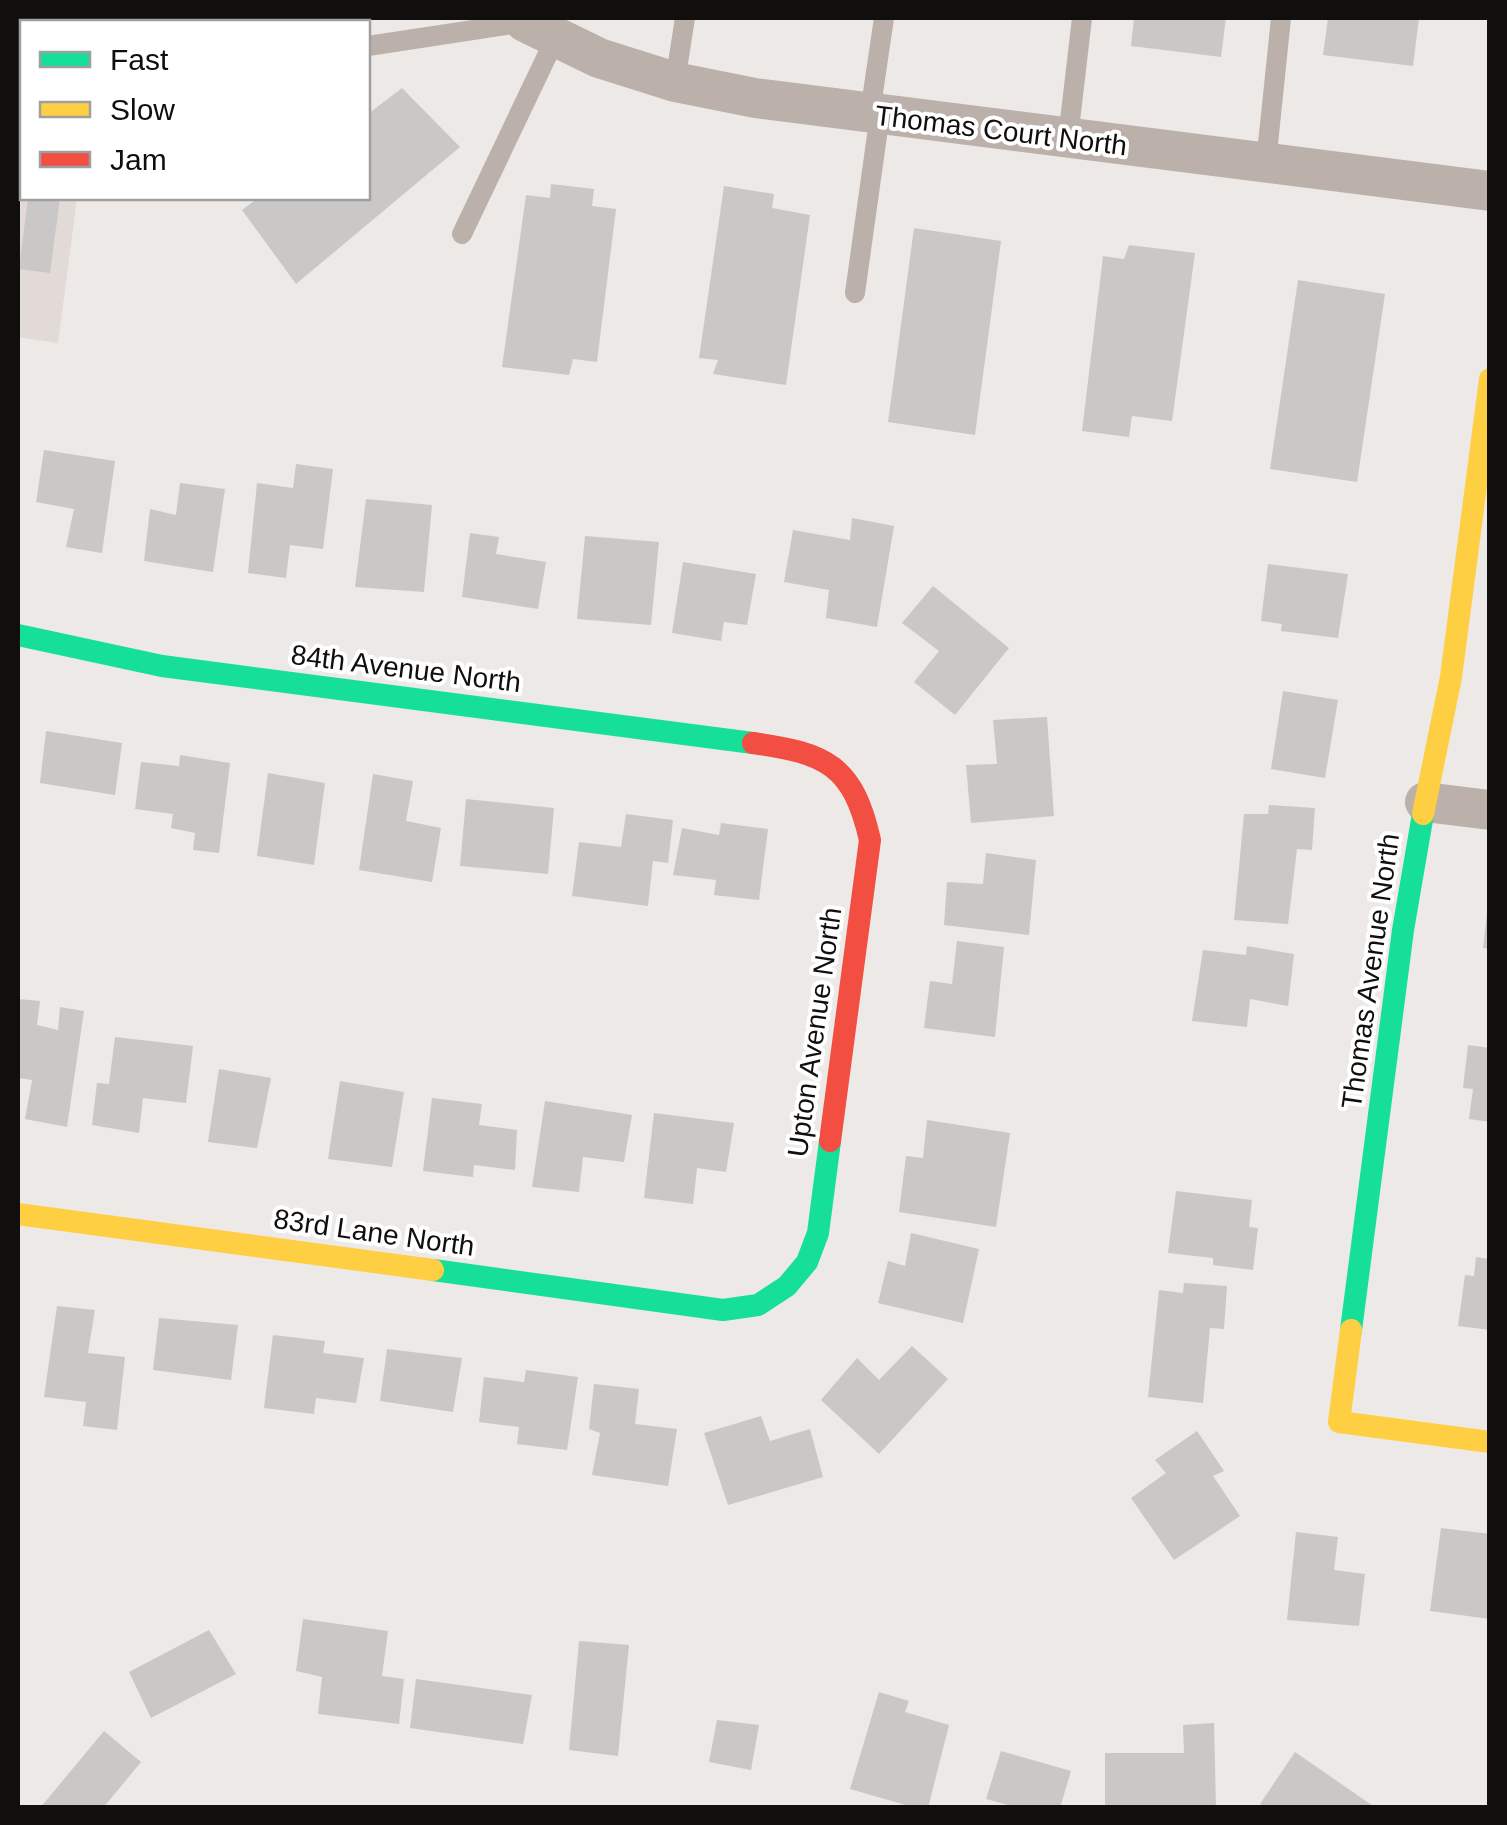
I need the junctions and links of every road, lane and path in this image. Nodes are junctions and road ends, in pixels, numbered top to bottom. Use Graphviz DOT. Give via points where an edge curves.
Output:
graph roads {
  1 [pos="685,18"];
  2 [pos="884,18"];
  3 [pos="1082,18"];
  4 [pos="1281,18"];
  5 [pos="534,26"];
  6 [pos="370,46"];
  7 [pos="675,82"];
  8 [pos="875,114"];
  9 [pos="1068,138"];
  10 [pos="1266,163"];
  11 [pos="1490,191"];
  12 [pos="462,234"];
  13 [pos="855,293"];
  14 [pos="1490,379"];
  15 [pos="18,636"];
  16 [pos="788,748"];
  17 [pos="1425,802"];
  18 [pos="1490,810"];
  19 [pos="18,1214"];
  20 [pos="722,1310"];
  21 [pos="1490,1442"];
  1 -- 7 [label="lane"];
  2 -- 8 [label="lane"];
  3 -- 9 [label="lane"];
  4 -- 10 [label="lane"];
  5 -- 6 [label="lane"];
  5 -- 7 [label="street, Thomas Court North" via="599,58"];
  5 -- 12 [label="lane"];
  7 -- 8 [label="street, Thomas Court North"];
  8 -- 9 [label="street, Thomas Court North"];
  8 -- 13 [label="lane"];
  9 -- 10 [label="street, Thomas Court North"];
  10 -- 11 [label="street, Thomas Court North"];
  14 -- 17 [label="street, Thomas Avenue North" via="1451,677"];
  15 -- 16 [label="street, 84th Avenue North" via="162,666"];
  16 -- 20 [label="street, Upton Avenue North" via="821,759 850,780 870,840 818,1232 808,1262 788,1286 758,1305"];
  17 -- 18 [label="street"];
  17 -- 21 [label="street, Thomas Avenue North" via="1339,1422"];
  19 -- 20 [label="street, 83rd Lane North"];
}
